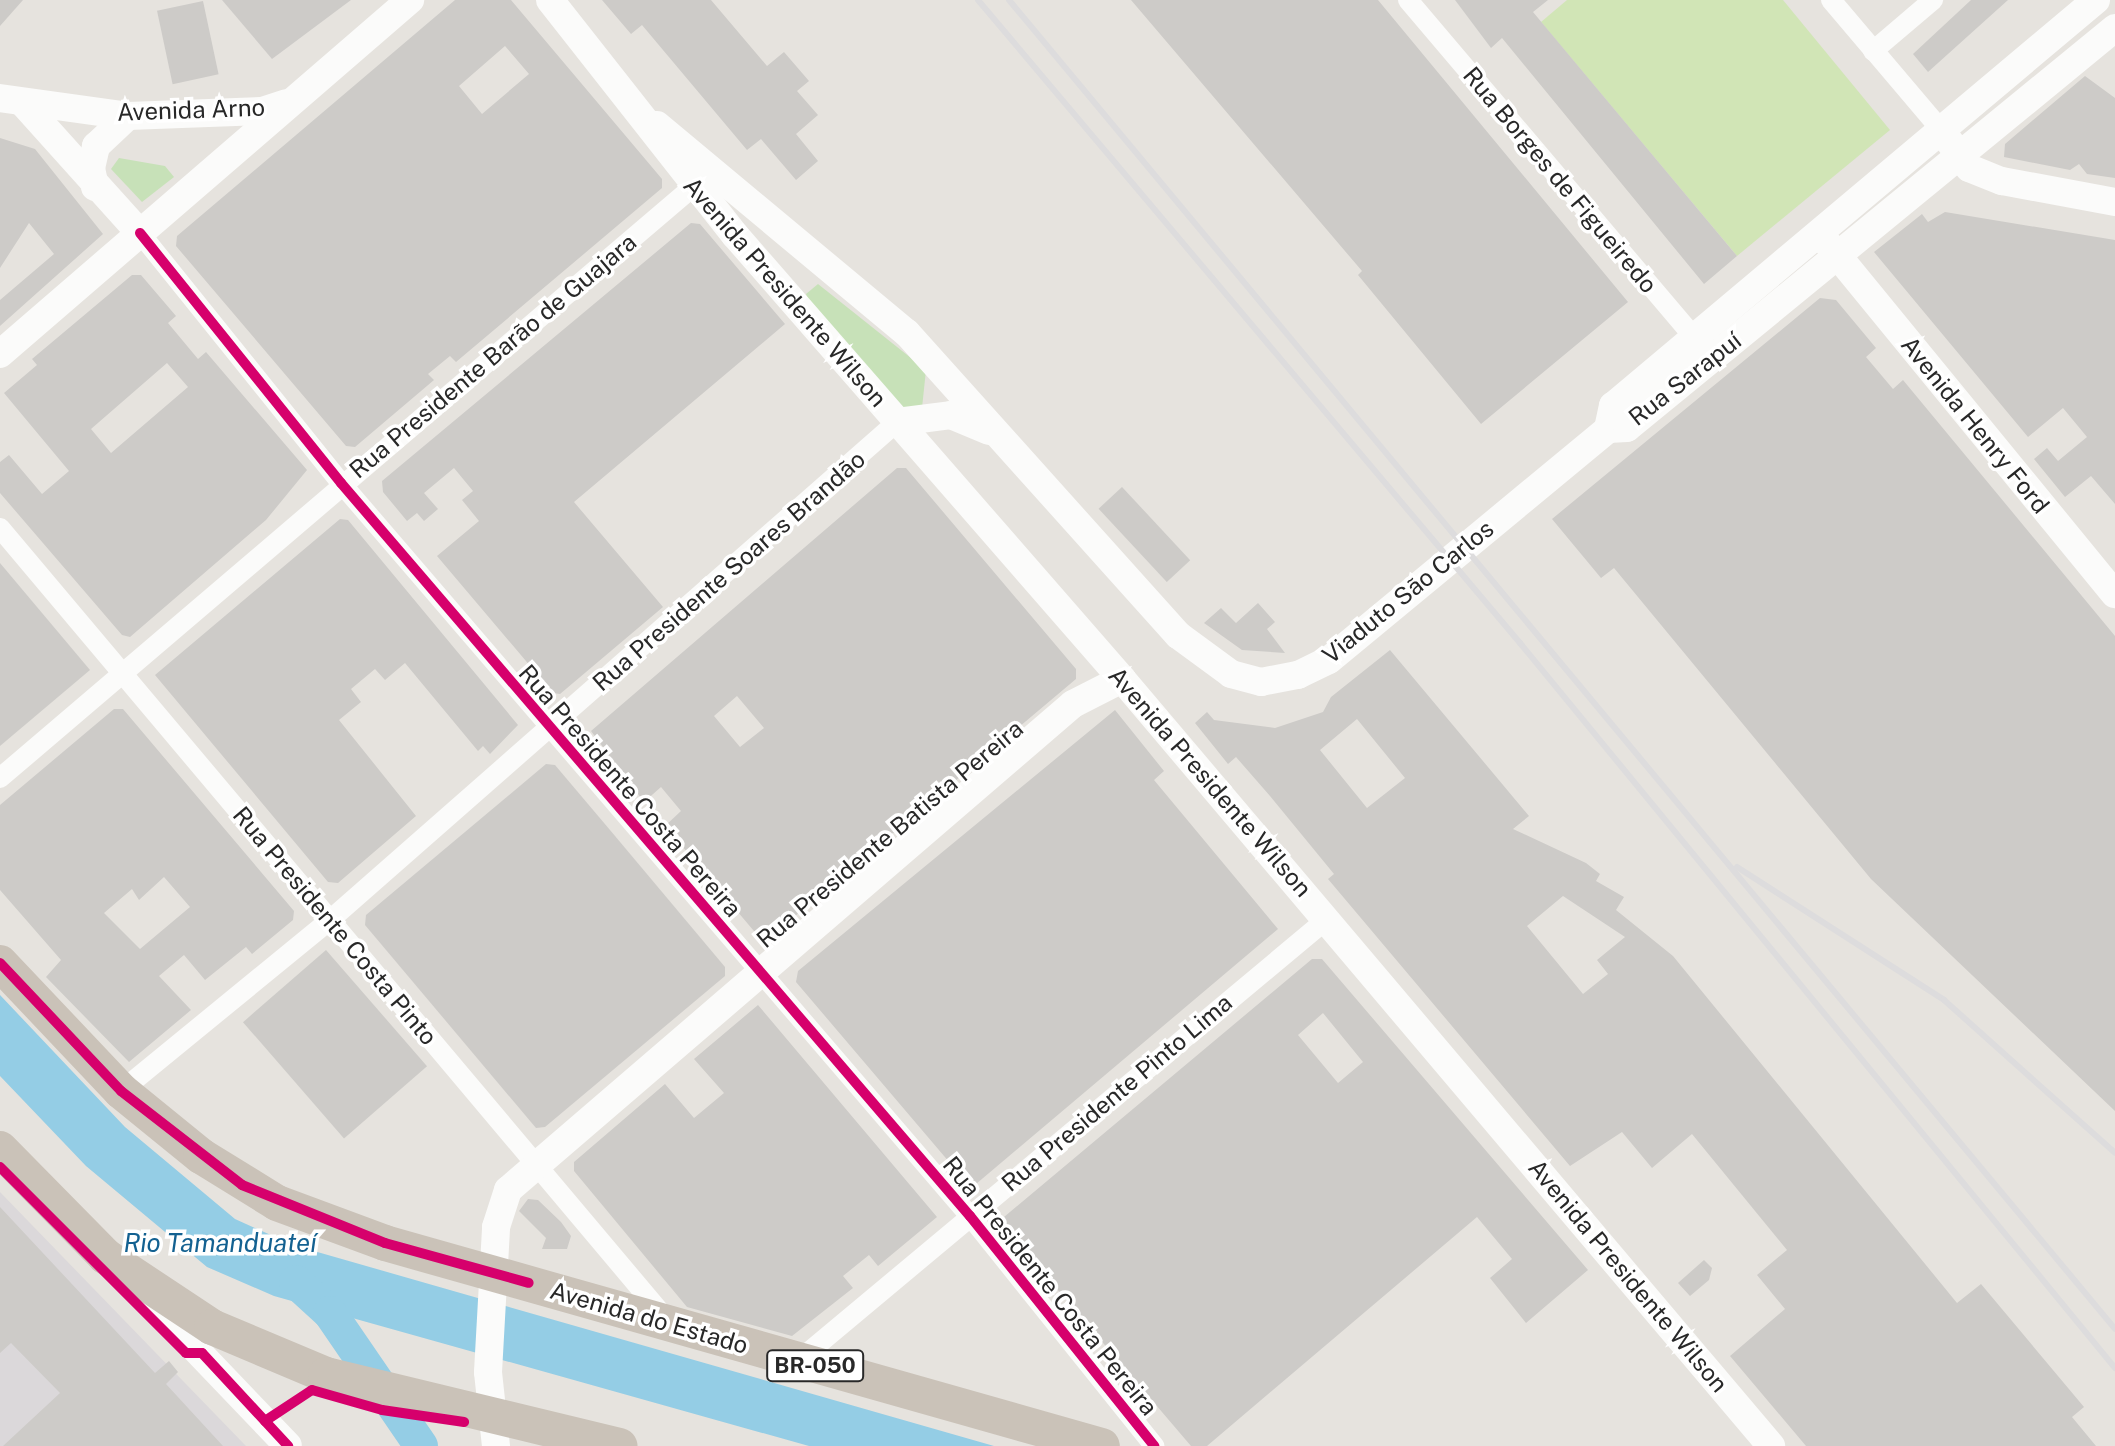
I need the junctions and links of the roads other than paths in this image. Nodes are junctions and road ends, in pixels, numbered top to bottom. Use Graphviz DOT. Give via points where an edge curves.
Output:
graph roads {
  1 [pos="410,0"];
  2 [pos="550,0"];
  3 [pos="1408,0"];
  4 [pos="1831,0"];
  5 [pos="1933,0"];
  6 [pos="2096,0"];
  7 [pos="2115,28"];
  8 [pos="1873,51"];
  9 [pos="11,100"];
  10 [pos="286,103"];
  11 [pos="128,116"];
  12 [pos="647,119"];
  13 [pos="1942,131"];
  14 [pos="1958,154"];
  15 [pos="694,186"];
  16 [pos="95,187"];
  17 [pos="2115,202"];
  18 [pos="140,233"];
  19 [pos="1818,233"];
  20 [pos="1836,255"];
  21 [pos="1693,337"];
  22 [pos="0,354"];
  23 [pos="1713,359"];
  24 [pos="943,369"];
  25 [pos="929,414"];
  26 [pos="897,422"];
  27 [pos="1608,429"];
  28 [pos="994,433"];
  29 [pos="341,483"];
  30 [pos="0,528"];
  31 [pos="2115,594"];
  32 [pos="1103,657"];
  33 [pos="123,674"];
  34 [pos="1122,679"];
  35 [pos="1073,704"];
  36 [pos="550,729"];
  37 [pos="0,778"];
  38 [pos="1327,919"];
  39 [pos="330,920"];
  40 [pos="0,963"];
  41 [pos="760,971"];
  42 [pos="121,1091"];
  43 [pos="0,1149"];
  44 [pos="535,1164"];
  45 [pos="970,1216"];
  46 [pos="105,1256"];
  47 [pos="496,1281"];
  48 [pos="670,1323"];
  49 [pos="798,1361"];
  50 [pos="491,1406"];
  51 [pos="570,1442"];
  52 [pos="288,1446"];
  53 [pos="620,1446"];
  54 [pos="1102,1446"];
  55 [pos="1154,1446"];
  56 [pos="1771,1446"];
  1 -- 10 [label="main road"];
  2 -- 12 [label="main road, Avenida Presidente Wilson"];
  3 -- 21 [label="street, Rua Borges de Figueiredo"];
  4 -- 8 [label="street"];
  5 -- 8 [label="street"];
  6 -- 13 [label="main road, Rua Sarapuí"];
  7 -- 14 [label="main road, Rua Sarapuí"];
  8 -- 13 [label="street"];
  9 -- 11 [label="main road, Avenida Arno"];
  9 -- 16 [label="main road, Rua Presidente Costa Pereira"];
  10 -- 11 [label="main road, Avenida Arno" via="262,111"];
  10 -- 18 [label="main road" via="275,122"];
  11 -- 16 [label="main road" via="96,146"];
  12 -- 15 [label="main road, Avenida Presidente Wilson"];
  12 -- 24 [label="main road, Avenida Presidente Wilson" via="733,185"];
  13 -- 14 [label="main road"];
  13 -- 19 [label="main road, Rua Sarapuí"];
  14 -- 17 [label="main road" via="1969,168 2002,181"];
  14 -- 20 [label="main road, Rua Sarapuí"];
  15 -- 26 [label="main road, Avenida Presidente Wilson"];
  15 -- 29 [label="street, Rua Presidente Barão de Guajara"];
  16 -- 18 [label="main road, Rua Presidente Costa Pereira"];
  18 -- 22 [label="main road"];
  18 -- 29 [label="street, Rua Presidente Costa Pereira"];
  19 -- 20 [label="main road, Avenida Henry Ford"];
  19 -- 21 [label="main road, Rua Sarapuí"];
  20 -- 23 [label="main road, Rua Sarapuí"];
  20 -- 31 [label="main road, Avenida Henry Ford"];
  21 -- 23 [label="street, Rua Borges de Figueiredo"];
  21 -- 27 [label="main road, Rua Sarapuí" via="1613,406"];
  23 -- 27 [label="main road, Rua Sarapuí" via="1627,428"];
  24 -- 25 [label="main road" via="939,402"];
  24 -- 28 [label="main road, Avenida Presidente Wilson"];
  25 -- 26 [label="main road"];
  25 -- 28 [label="main road" via="964,418"];
  26 -- 32 [label="main road, Avenida Presidente Wilson"];
  26 -- 36 [label="street, Rua Presidente Soares Brandão"];
  27 -- 28 [label="main road, Viaduto São Carlos" via="1329,660 1261,682 1202,657"];
  29 -- 33 [label="street, Rua Presidente Barão de Guajara"];
  29 -- 36 [label="street, Rua Presidente Costa Pereira"];
  30 -- 33 [label="street, Rua Presidente Costa Pinto"];
  32 -- 34 [label="main road, Avenida Presidente Wilson"];
  32 -- 35 [label="main road, Rua Presidente Batista Pereira"];
  33 -- 37 [label="street, Rua Presidente Barão de Guajara"];
  33 -- 39 [label="street, Rua Presidente Costa Pinto"];
  34 -- 35 [label="main road, Rua Presidente Batista Pereira"];
  34 -- 38 [label="main road, Avenida Presidente Wilson"];
  35 -- 41 [label="main road, Rua Presidente Batista Pereira"];
  36 -- 39 [label="street, Rua Presidente Soares Brandão"];
  36 -- 41 [label="street, Rua Presidente Costa Pereira"];
  38 -- 45 [label="street, Rua Presidente Pinto Lima"];
  38 -- 56 [label="main road, Avenida Presidente Wilson"];
  39 -- 42 [label="street, Rua Presidente Soares Brandão"];
  39 -- 44 [label="street, Rua Presidente Costa Pinto"];
  40 -- 42 [label="highway, Avenida do Estado / BR-050"];
  41 -- 44 [label="main road, Rua Presidente Batista Pereira"];
  41 -- 45 [label="street, Rua Presidente Costa Pereira"];
  42 -- 47 [label="highway, Avenida do Estado / BR-050" via="201,1156 277,1203"];
  43 -- 46 [label="highway"];
  44 -- 47 [label="main road, Rua Presidente Batista Pereira" via="499,1206"];
  44 -- 48 [label="street, Rua Presidente Costa Pinto"];
  45 -- 49 [label="street, Rua Presidente Pinto Lima"];
  45 -- 55 [label="street, Rua Presidente Costa Pereira"];
  46 -- 50 [label="highway" via="212,1327 326,1375 432,1401"];
  46 -- 52 [label="main road"];
  47 -- 48 [label="highway, Avenida do Estado / BR-050"];
  47 -- 50 [label="main road, Rua Presidente Batista Pereira"];
  48 -- 49 [label="highway, Avenida do Estado / BR-050"];
  49 -- 54 [label="highway, Avenida do Estado / BR-050"];
  50 -- 51 [label="highway"];
  51 -- 53 [label="highway"];
}
